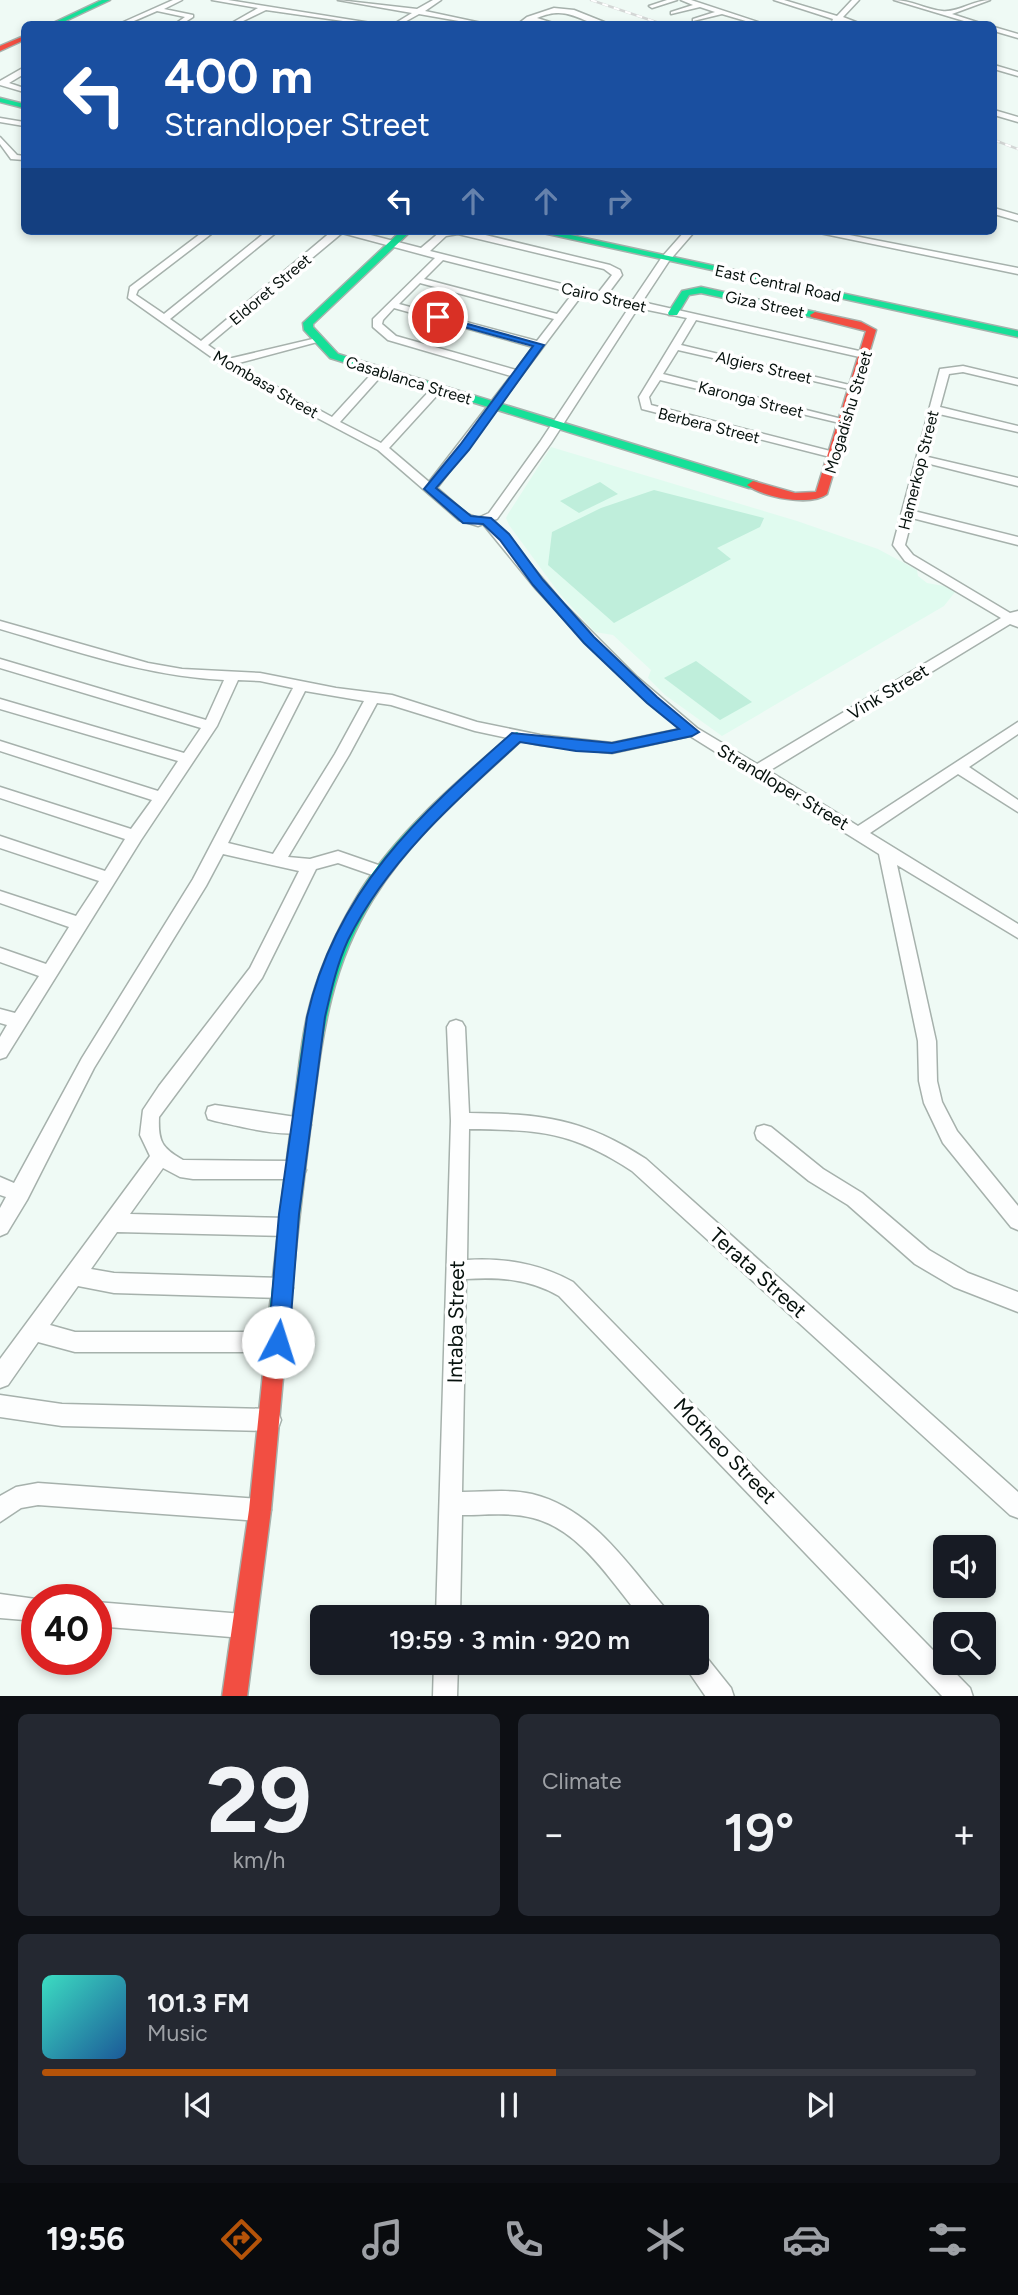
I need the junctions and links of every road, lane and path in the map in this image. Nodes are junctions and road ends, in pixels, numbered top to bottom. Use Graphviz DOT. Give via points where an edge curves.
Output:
graph roads {
  1 [pos="107,0"];
  2 [pos="179,0"];
  3 [pos="215,0"];
  4 [pos="341,0"];
  5 [pos="438,0"];
  6 [pos="674,0"];
  7 [pos="684,0"];
  8 [pos="777,0"];
  9 [pos="856,0"];
  10 [pos="897,0"];
  11 [pos="987,0"];
  12 [pos="240,2"];
  13 [pos="701,5"];
  14 [pos="652,6"];
  15 [pos="264,8"];
  16 [pos="155,9"];
  17 [pos="421,12"];
  18 [pos="722,12"];
  19 [pos="673,13"];
  20 [pos="307,14"];
  21 [pos="945,14"];
  22 [pos="529,18"];
  23 [pos="298,19"];
  24 [pos="745,19"];
  25 [pos="695,20"];
  26 [pos="61,21"];
  27 [pos="129,21"];
  28 [pos="183,21"];
  29 [pos="239,21"];
  30 [pos="338,21"];
  31 [pos="403,21"];
  32 [pos="467,21"];
  33 [pos="525,21"];
  34 [pos="541,21"];
  35 [pos="597,21"];
  36 [pos="738,21"];
  37 [pos="751,21"];
  38 [pos="834,21"];
  39 [pos="970,21"];
  40 [pos="997,30"];
  41 [pos="1018,36"];
  42 [pos="21,39"];
  43 [pos="0,49"];
  44 [pos="997,67"];
  45 [pos="1018,67"];
  46 [pos="1008,71"];
  47 [pos="21,73"];
  48 [pos="1018,74"];
  49 [pos="21,89"];
  50 [pos="0,100"];
  51 [pos="21,105"];
  52 [pos="997,113"];
  53 [pos="0,120"];
  54 [pos="1018,120"];
  55 [pos="21,124"];
  56 [pos="0,139"];
  57 [pos="21,158"];
  58 [pos="997,212"];
  59 [pos="1018,218"];
  60 [pos="205,235"];
  61 [pos="268,235"];
  62 [pos="333,235"];
  63 [pos="367,235"];
  64 [pos="402,235"];
  65 [pos="442,235"];
  66 [pos="475,235"];
  67 [pos="556,235"];
  68 [pos="686,235"];
  69 [pos="835,235"];
  70 [pos="392,244"];
  71 [pos="423,252"];
  72 [pos="441,257"];
  73 [pos="665,259"];
  74 [pos="1018,271"];
  75 [pos="418,280"];
  76 [pos="579,292"];
  77 [pos="601,296"];
  78 [pos="636,304"];
  79 [pos="393,305"];
  80 [pos="673,313"];
  81 [pos="693,317"];
  82 [pos="560,318"];
  83 [pos="163,320"];
  84 [pos="867,328"];
  85 [pos="1018,334"];
  86 [pos="317,339"];
  87 [pos="539,345"];
  88 [pos="201,346"];
  89 [pos="674,346"];
  90 [pos="864,355"];
  91 [pos="226,363"];
  92 [pos="379,372"];
  93 [pos="517,374"];
  94 [pos="657,376"];
  95 [pos="1018,382"];
  96 [pos="853,387"];
  97 [pos="437,389"];
  98 [pos="494,406"];
  99 [pos="933,409"];
  100 [pos="844,421"];
  101 [pos="334,422"];
  102 [pos="556,425"];
  103 [pos="1018,429"];
  104 [pos="383,448"];
  105 [pos="834,455"];
  106 [pos="922,459"];
  107 [pos="1018,482"];
  108 [pos="430,489"];
  109 [pos="817,496"];
  110 [pos="907,513"];
  111 [pos="488,520"];
  112 [pos="1018,541"];
  113 [pos="1015,618"];
  114 [pos="0,625"];
  115 [pos="0,663"];
  116 [pos="234,674"];
  117 [pos="301,686"];
  118 [pos="373,697"];
  119 [pos="0,704"];
  120 [pos="210,726"];
  121 [pos="1018,727"];
  122 [pos="692,732"];
  123 [pos="517,737"];
  124 [pos="0,746"];
  125 [pos="187,759"];
  126 [pos="958,766"];
  127 [pos="758,771"];
  128 [pos="0,792"];
  129 [pos="161,797"];
  130 [pos="1018,807"];
  131 [pos="859,833"];
  132 [pos="135,836"];
  133 [pos="0,842"];
  134 [pos="219,847"];
  135 [pos="886,850"];
  136 [pos="277,861"];
  137 [pos="310,865"];
  138 [pos="381,872"];
  139 [pos="108,878"];
  140 [pos="0,897"];
  141 [pos="79,924"];
  142 [pos="1018,932"];
  143 [pos="0,955"];
  144 [pos="48,972"];
  145 [pos="0,1016"];
  146 [pos="18,1021"];
  147 [pos="456,1027"];
  148 [pos="0,1052"];
  149 [pos="215,1113"];
  150 [pos="460,1121"];
  151 [pos="302,1125"];
  152 [pos="764,1133"];
  153 [pos="160,1157"];
  154 [pos="296,1170"];
  155 [pos="0,1186"];
  156 [pos="20,1194"];
  157 [pos="1018,1221"];
  158 [pos="111,1223"];
  159 [pos="0,1227"];
  160 [pos="288,1227"];
  161 [pos="457,1270"];
  162 [pos="76,1276"];
  163 [pos="283,1288"];
  164 [pos="1018,1302"];
  165 [pos="36,1331"];
  166 [pos="278,1342"];
  167 [pos="0,1377"];
  168 [pos="0,1406"];
  169 [pos="270,1420"];
  170 [pos="452,1503"];
  171 [pos="1018,1507"];
  172 [pos="260,1510"];
  173 [pos="0,1511"];
  174 [pos="448,1605"];
  175 [pos="646,1605"];
  176 [pos="0,1606"];
  177 [pos="21,1608"];
  178 [pos="112,1615"];
  179 [pos="243,1626"];
  180 [pos="446,1675"];
  181 [pos="705,1675"];
  182 [pos="234,1696"];
  183 [pos="445,1696"];
  184 [pos="722,1696"];
  185 [pos="961,1696"];
  1 -- 26 [label="street"];
  2 -- 16 [label="street"];
  3 -- 12 [label="street"];
  4 -- 17 [label="street"];
  5 -- 17 [label="street"];
  6 -- 14 [label="street"];
  7 -- 13 [label="street"];
  8 -- 38 [label="street"];
  9 -- 38 [label="street"];
  10 -- 21 [label="street"];
  11 -- 21 [label="street"];
  12 -- 15 [label="street"];
  13 -- 18 [label="street"];
  13 -- 19 [label="street"];
  15 -- 20 [label="street"];
  15 -- 29 [label="street"];
  16 -- 27 [label="street"];
  16 -- 28 [label="street" via="191,16"];
  17 -- 31 [label="street"];
  17 -- 32 [label="street"];
  18 -- 24 [label="street"];
  18 -- 25 [label="street"];
  20 -- 23 [label="street"];
  20 -- 30 [label="street"];
  21 -- 39 [label="street"];
  22 -- 33 [label="street"];
  22 -- 34 [label="street"];
  22 -- 35 [label="street" via="555,7"];
  24 -- 36 [label="street"];
  24 -- 37 [label="street"];
  40 -- 41 [label="street"];
  42 -- 43 [label="street"];
  44 -- 46 [label="street"];
  45 -- 46 [label="street"];
  46 -- 48 [label="street"];
  47 -- 49 [label="street" via="3,83"];
  50 -- 51 [label="street"];
  52 -- 54 [label="street"];
  53 -- 55 [label="street"];
  56 -- 57 [label="street" via="13,157"];
  58 -- 59 [label="street"];
  60 -- 83 [label="street, Mombasa Street" via="131,291 134,299"];
  61 -- 83 [label="street"];
  62 -- 88 [label="street, Eldoret Street"];
  63 -- 70 [label="street, Cairo Street"];
  64 -- 70 [label="street"];
  65 -- 71 [label="street"];
  66 -- 77 [label="street" via="617,272"];
  67 -- 73 [label="street, East Central Road"];
  68 -- 73 [label="street"];
  69 -- 74 [label="street"];
  70 -- 71 [label="street, Cairo Street"];
  70 -- 86 [label="street" via="310,320 308,328"];
  71 -- 72 [label="street, Cairo Street"];
  72 -- 75 [label="street"];
  72 -- 76 [label="street, Cairo Street"];
  73 -- 78 [label="street"];
  73 -- 85 [label="street, East Central Road"];
  75 -- 79 [label="street"];
  75 -- 82 [label="street"];
  76 -- 77 [label="street, Cairo Street"];
  76 -- 82 [label="street"];
  77 -- 78 [label="street, Cairo Street"];
  78 -- 80 [label="street, Cairo Street"];
  78 -- 102 [label="street"];
  79 -- 87 [label="street"];
  79 -- 93 [label="street" via="376,323 387,335"];
  80 -- 81 [label="street, Cairo Street"];
  80 -- 84 [label="street, Giza Street" via="685,293 701,290"];
  81 -- 89 [label="street, Berbera Street"];
  81 -- 90 [label="street, Cairo Street"];
  82 -- 87 [label="street"];
  83 -- 88 [label="street, Mombasa Street"];
  84 -- 90 [label="street, Mogadishu Street" via="872,332"];
  86 -- 91 [label="street"];
  86 -- 92 [label="street, Casablanca Street" via="334,356"];
  87 -- 93 [label="street"];
  88 -- 91 [label="street, Mombasa Street"];
  89 -- 94 [label="street, Berbera Street"];
  89 -- 96 [label="street, Algiers Street"];
  90 -- 96 [label="street, Mogadishu Street"];
  91 -- 101 [label="street, Mombasa Street"];
  92 -- 97 [label="street, Casablanca Street"];
  92 -- 101 [label="street"];
  93 -- 98 [label="street"];
  94 -- 100 [label="street, Karonga Street"];
  94 -- 105 [label="street, Berbera Street" via="643,400 649,409"];
  95 -- 99 [label="street, Hamerkop Street" via="949,369 941,375"];
  96 -- 100 [label="street, Mogadishu Street"];
  97 -- 98 [label="street, Casablanca Street"];
  97 -- 104 [label="street"];
  98 -- 102 [label="street, Casablanca Street"];
  98 -- 108 [label="street"];
  99 -- 103 [label="street"];
  99 -- 106 [label="street, Hamerkop Street"];
  100 -- 105 [label="street, Mogadishu Street"];
  101 -- 104 [label="street, Mombasa Street"];
  102 -- 109 [label="street, Casablanca Street" via="793,497"];
  102 -- 111 [label="street"];
  104 -- 108 [label="street, Mombasa Street"];
  105 -- 109 [label="street, Mogadishu Street" via="824,491"];
  106 -- 107 [label="street"];
  106 -- 110 [label="street, Hamerkop Street"];
  108 -- 111 [label="street, Mombasa Street" via="467,520"];
  110 -- 112 [label="street"];
  110 -- 113 [label="street, Hamerkop Street" via="899,542 902,552"];
  111 -- 122 [label="street, Strandloper Street" via="589,640"];
  113 -- 127 [label="street, Vink Street"];
  114 -- 116 [label="street" via="148,667"];
  115 -- 120 [label="street"];
  116 -- 117 [label="street"];
  116 -- 120 [label="street"];
  117 -- 118 [label="street"];
  117 -- 134 [label="street"];
  118 -- 123 [label="street"];
  118 -- 136 [label="street"];
  119 -- 125 [label="street"];
  120 -- 125 [label="street"];
  121 -- 126 [label="street"];
  122 -- 123 [label="street" via="612,748"];
  122 -- 127 [label="street, Strandloper Street"];
  123 -- 138 [label="street" via="447,799"];
  124 -- 129 [label="street"];
  125 -- 129 [label="street"];
  126 -- 130 [label="street"];
  126 -- 131 [label="street"];
  127 -- 131 [label="street, Strandloper Street"];
  128 -- 132 [label="street"];
  129 -- 132 [label="street"];
  131 -- 135 [label="street, Strandloper Street"];
  132 -- 139 [label="street"];
  133 -- 139 [label="street"];
  134 -- 136 [label="street"];
  134 -- 156 [label="street" via="88,1063"];
  135 -- 142 [label="street, Strandloper Street"];
  135 -- 157 [label="street" via="927,1041 933,1103 950,1137"];
  136 -- 137 [label="street"];
  137 -- 138 [label="street" via="338,857"];
  137 -- 153 [label="street" via="256,974 150,1116 149,1135"];
  138 -- 151 [label="street" via="353,915 330,964 316,1017"];
  139 -- 141 [label="street"];
  140 -- 141 [label="street"];
  141 -- 144 [label="street"];
  143 -- 144 [label="street"];
  144 -- 146 [label="street"];
  145 -- 146 [label="street"];
  146 -- 148 [label="street"];
  147 -- 150 [label="street, Intaba Street"];
  149 -- 151 [label="street"];
  150 -- 161 [label="street, Intaba Street"];
  150 -- 171 [label="street, Terata Street" via="561,1126 612,1146 639,1165"];
  151 -- 154 [label="street"];
  152 -- 164 [label="street" via="855,1199 922,1258 961,1280"];
  153 -- 154 [label="street" via="193,1170"];
  153 -- 158 [label="street"];
  154 -- 160 [label="street"];
  155 -- 156 [label="street"];
  156 -- 159 [label="street"];
  158 -- 160 [label="street"];
  158 -- 162 [label="street"];
  160 -- 163 [label="street"];
  161 -- 170 [label="street, Intaba Street"];
  161 -- 185 [label="street, Motheo Street" via="527,1271 566,1289"];
  162 -- 163 [label="street" via="127,1284"];
  162 -- 165 [label="street"];
  163 -- 166 [label="street"];
  165 -- 166 [label="street" via="75,1342"];
  165 -- 167 [label="street"];
  166 -- 169 [label="street"];
  168 -- 169 [label="street" via="62,1415"];
  169 -- 172 [label="street"];
  170 -- 174 [label="street, Intaba Street"];
  170 -- 175 [label="street" via="514,1504 553,1512 574,1524 596,1546"];
  172 -- 173 [label="street" via="38,1494 16,1498"];
  172 -- 179 [label="street"];
  176 -- 177 [label="street"];
  178 -- 179 [label="street"];
  179 -- 182 [label="street"];
  180 -- 183 [label="street"];
  181 -- 184 [label="street"];
}
